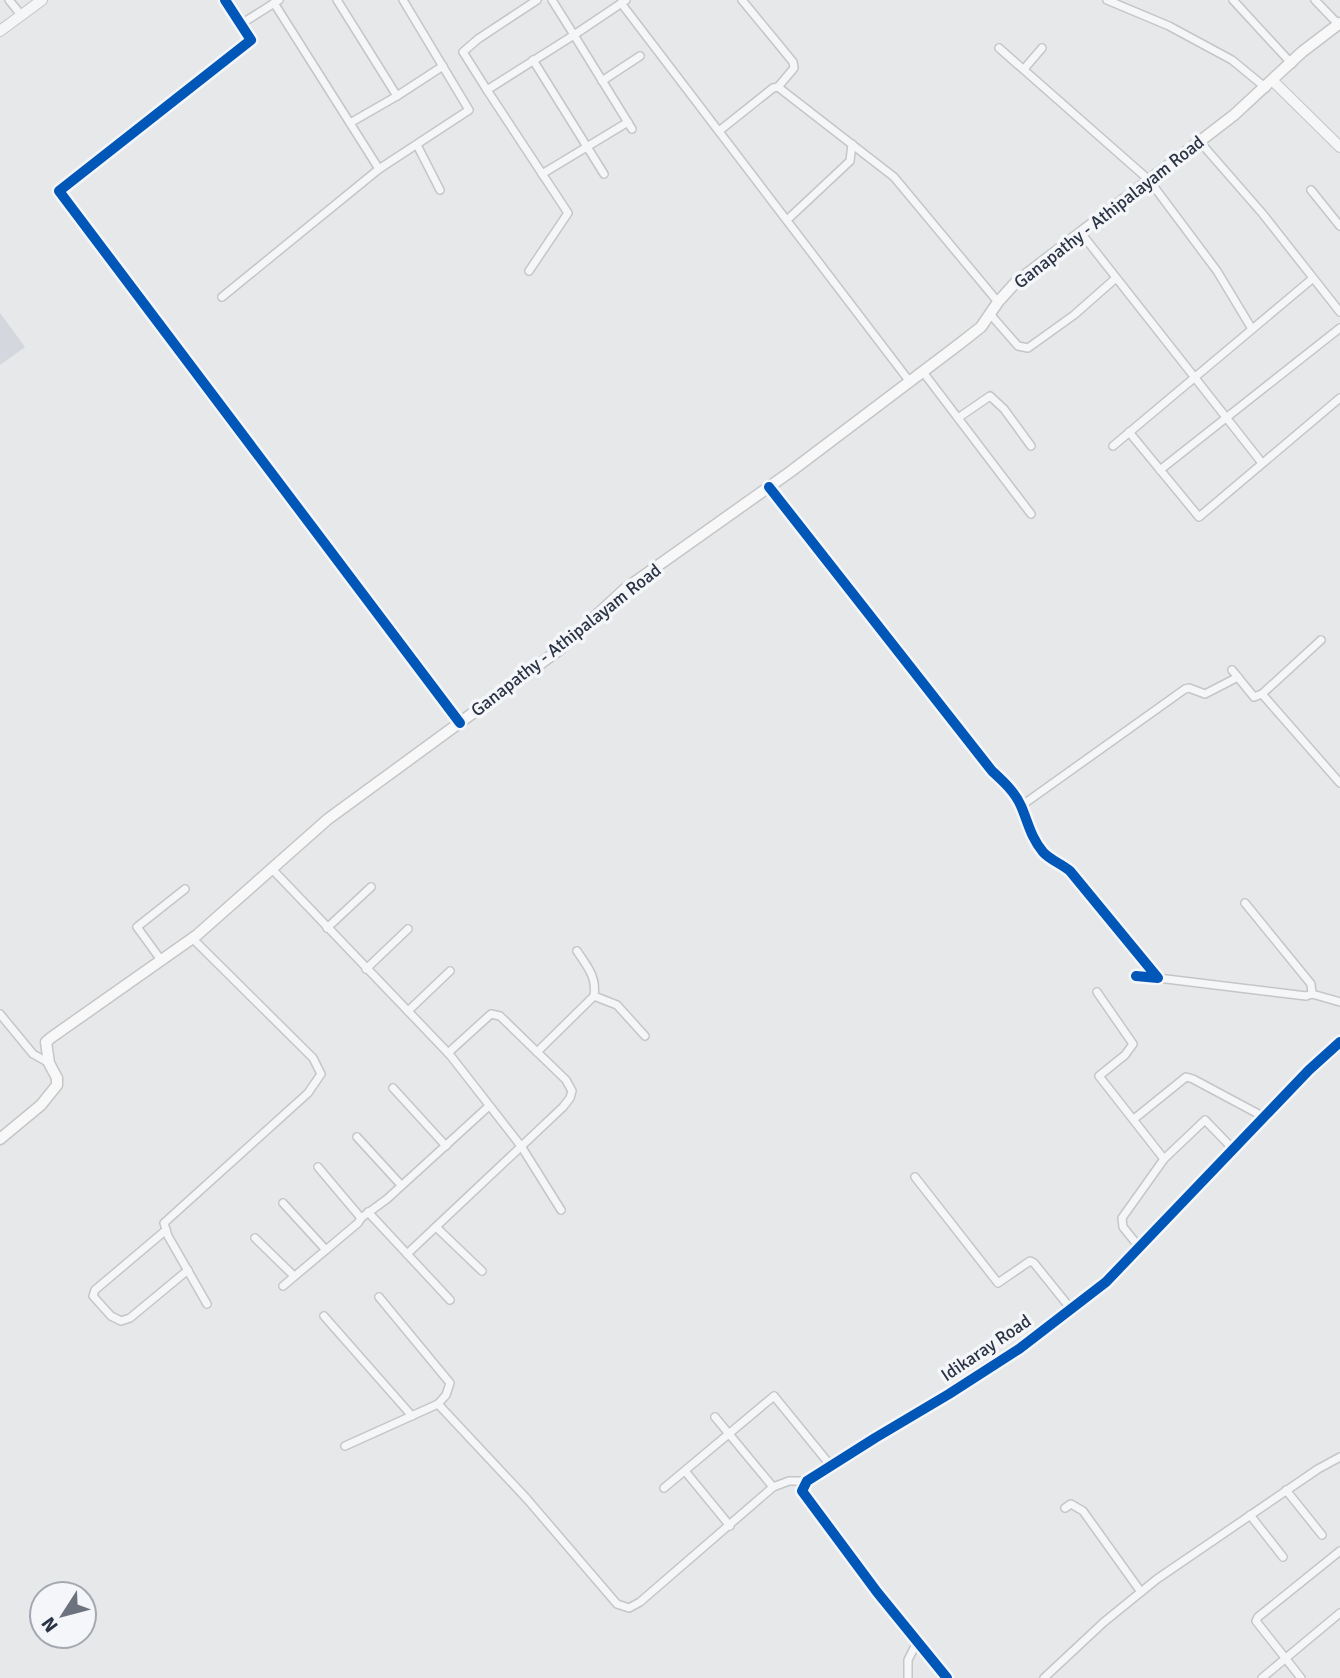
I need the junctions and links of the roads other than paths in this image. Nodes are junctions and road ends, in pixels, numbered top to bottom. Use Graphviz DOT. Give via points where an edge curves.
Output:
graph roads {
  1 [pos="9,0"];
  2 [pos="42,0"];
  3 [pos="225,0"];
  4 [pos="337,0"];
  5 [pos="403,0"];
  6 [pos="537,0"];
  7 [pos="552,0"];
  8 [pos="741,0"];
  9 [pos="1107,0"];
  10 [pos="1233,0"];
  11 [pos="1315,0"];
  12 [pos="276,2"];
  13 [pos="624,2"];
  14 [pos="22,16"];
  15 [pos="241,24"];
  16 [pos="1339,24"];
  17 [pos="0,32"];
  18 [pos="574,35"];
  19 [pos="999,48"];
  20 [pos="1042,48"];
  21 [pos="639,56"];
  22 [pos="533,60"];
  23 [pos="1292,64"];
  24 [pos="443,66"];
  25 [pos="1024,69"];
  26 [pos="602,80"];
  27 [pos="1270,84"];
  28 [pos="778,87"];
  29 [pos="486,90"];
  30 [pos="397,96"];
  31 [pos="350,123"];
  32 [pos="719,131"];
  33 [pos="1200,142"];
  34 [pos="852,144"];
  35 [pos="417,145"];
  36 [pos="587,147"];
  37 [pos="1340,147"];
  38 [pos="379,169"];
  39 [pos="542,174"];
  40 [pos="604,174"];
  41 [pos="1149,180"];
  42 [pos="440,190"];
  43 [pos="1311,190"];
  44 [pos="787,220"];
  45 [pos="1340,226"];
  46 [pos="1081,233"];
  47 [pos="529,271"];
  48 [pos="1116,278"];
  49 [pos="1312,279"];
  50 [pos="222,297"];
  51 [pos="998,302"];
  52 [pos="1340,312"];
  53 [pos="989,314"];
  54 [pos="1340,328"];
  55 [pos="1252,329"];
  56 [pos="923,372"];
  57 [pos="1195,377"];
  58 [pos="910,382"];
  59 [pos="1340,398"];
  60 [pos="958,418"];
  61 [pos="1227,418"];
  62 [pos="1129,432"];
  63 [pos="1031,446"];
  64 [pos="1113,446"];
  65 [pos="1262,463"];
  66 [pos="1160,470"];
  67 [pos="769,487"];
  68 [pos="1031,514"];
  69 [pos="1321,640"];
  70 [pos="1232,670"];
  71 [pos="1238,677"];
  72 [pos="1262,694"];
  73 [pos="460,723"];
  74 [pos="1340,783"];
  75 [pos="1021,806"];
  76 [pos="272,869"];
  77 [pos="371,887"];
  78 [pos="185,889"];
  79 [pos="1245,903"];
  80 [pos="327,928"];
  81 [pos="408,929"];
  82 [pos="192,938"];
  83 [pos="577,951"];
  84 [pos="161,960"];
  85 [pos="366,969"];
  86 [pos="450,971"];
  87 [pos="1136,976"];
  88 [pos="1158,978"];
  89 [pos="1097,992"];
  90 [pos="1312,995"];
  91 [pos="594,996"];
  92 [pos="1340,1002"];
  93 [pos="408,1011"];
  94 [pos="0,1014"];
  95 [pos="645,1037"];
  96 [pos="1340,1042"];
  97 [pos="537,1052"];
  98 [pos="448,1053"];
  99 [pos="49,1063"];
  100 [pos="393,1088"];
  101 [pos="489,1106"];
  102 [pos="1264,1117"];
  103 [pos="1134,1119"];
  104 [pos="357,1137"];
  105 [pos="0,1139"];
  106 [pos="446,1146"];
  107 [pos="521,1146"];
  108 [pos="1234,1150"];
  109 [pos="1164,1159"];
  110 [pos="318,1167"];
  111 [pos="915,1177"];
  112 [pos="401,1185"];
  113 [pos="283,1203"];
  114 [pos="561,1210"];
  115 [pos="368,1212"];
  116 [pos="360,1218"];
  117 [pos="436,1227"];
  118 [pos="166,1230"];
  119 [pos="255,1238"];
  120 [pos="1140,1248"];
  121 [pos="326,1250"];
  122 [pos="407,1254"];
  123 [pos="188,1270"];
  124 [pos="482,1271"];
  125 [pos="295,1276"];
  126 [pos="283,1286"];
  127 [pos="379,1297"];
  128 [pos="450,1300"];
  129 [pos="207,1304"];
  130 [pos="1071,1310"];
  131 [pos="324,1316"];
  132 [pos="438,1404"];
  133 [pos="412,1416"];
  134 [pos="715,1417"];
  135 [pos="729,1434"];
  136 [pos="345,1446"];
  137 [pos="1340,1457"];
  138 [pos="831,1466"];
  139 [pos="685,1471"];
  140 [pos="807,1481"];
  141 [pos="773,1487"];
  142 [pos="664,1488"];
  143 [pos="1286,1490"];
  144 [pos="1065,1508"];
  145 [pos="1251,1515"];
  146 [pos="730,1526"];
  147 [pos="1322,1535"];
  148 [pos="1340,1551"];
  149 [pos="1283,1558"];
  150 [pos="1141,1592"];
  151 [pos="1340,1614"];
  152 [pos="917,1642"];
  153 [pos="1286,1658"];
  154 [pos="908,1678"];
  155 [pos="947,1678"];
  156 [pos="1044,1678"];
  157 [pos="1262,1678"];
  158 [pos="1301,1678"];
  1 -- 14 [label="street"];
  2 -- 14 [label="street"];
  3 -- 15 [label="street"];
  4 -- 30 [label="street"];
  5 -- 24 [label="street"];
  6 -- 29 [label="street" via="463,52"];
  7 -- 18 [label="street"];
  8 -- 28 [label="street" via="793,62 794,68"];
  9 -- 27 [label="street" via="1169,26"];
  10 -- 23 [label="street"];
  11 -- 16 [label="street"];
  12 -- 15 [label="street"];
  12 -- 31 [label="street"];
  13 -- 18 [label="street"];
  13 -- 32 [label="street"];
  14 -- 17 [label="street"];
  15 -- 73 [label="street" via="251,40 59,191"];
  16 -- 23 [label="main road, Ganapathy - Athipalayam Road"];
  18 -- 22 [label="street"];
  18 -- 26 [label="street"];
  19 -- 25 [label="street"];
  20 -- 25 [label="street"];
  21 -- 26 [label="street"];
  22 -- 29 [label="street"];
  22 -- 36 [label="street"];
  23 -- 27 [label="main road, Ganapathy - Athipalayam Road"];
  24 -- 30 [label="street"];
  24 -- 35 [label="street" via="469,110"];
  25 -- 41 [label="street"];
  26 -- 36 [label="street" via="630,125"];
  27 -- 33 [label="main road, Ganapathy - Athipalayam Road"];
  27 -- 37 [label="street"];
  28 -- 32 [label="street"];
  28 -- 34 [label="street"];
  29 -- 39 [label="street"];
  30 -- 31 [label="street"];
  31 -- 38 [label="street"];
  32 -- 44 [label="street"];
  33 -- 41 [label="main road, Ganapathy - Athipalayam Road"];
  33 -- 49 [label="street"];
  34 -- 44 [label="street" via="850,160"];
  34 -- 51 [label="street" via="894,177"];
  35 -- 38 [label="street"];
  35 -- 42 [label="street"];
  36 -- 39 [label="street"];
  36 -- 40 [label="street"];
  38 -- 50 [label="street"];
  39 -- 47 [label="street" via="568,213"];
  41 -- 46 [label="main road, Ganapathy - Athipalayam Road"];
  41 -- 55 [label="street" via="1217,271"];
  43 -- 45 [label="street"];
  44 -- 58 [label="street"];
  46 -- 48 [label="street"];
  46 -- 51 [label="main road, Ganapathy - Athipalayam Road" via="1015,283"];
  48 -- 53 [label="street" via="1074,316 1028,348 1018,346"];
  48 -- 57 [label="street"];
  49 -- 52 [label="street"];
  49 -- 55 [label="street"];
  51 -- 53 [label="main road, Ganapathy - Athipalayam Road"];
  53 -- 56 [label="main road, Ganapathy - Athipalayam Road" via="981,327"];
  54 -- 61 [label="street"];
  55 -- 57 [label="street"];
  56 -- 58 [label="main road, Ganapathy - Athipalayam Road"];
  56 -- 60 [label="street"];
  57 -- 61 [label="street"];
  57 -- 62 [label="street"];
  58 -- 67 [label="main road, Ganapathy - Athipalayam Road"];
  59 -- 65 [label="street"];
  60 -- 63 [label="street" via="990,396"];
  60 -- 68 [label="street"];
  61 -- 65 [label="street"];
  61 -- 66 [label="street"];
  62 -- 64 [label="street"];
  62 -- 66 [label="street"];
  65 -- 66 [label="street" via="1199,517"];
  67 -- 73 [label="main road, Ganapathy - Athipalayam Road" via="625,589 559,650"];
  67 -- 75 [label="street"];
  69 -- 72 [label="street"];
  70 -- 71 [label="street"];
  71 -- 72 [label="street" via="1254,697"];
  71 -- 75 [label="street" via="1205,694 1185,689"];
  72 -- 74 [label="street"];
  73 -- 76 [label="main road, Ganapathy - Athipalayam Road" via="328,819"];
  75 -- 88 [label="street" via="1040,849 1070,871"];
  76 -- 80 [label="street"];
  76 -- 82 [label="main road, Ganapathy - Athipalayam Road"];
  77 -- 80 [label="street"];
  78 -- 84 [label="street" via="137,927"];
  79 -- 90 [label="street" via="1311,984"];
  80 -- 85 [label="street"];
  81 -- 85 [label="street"];
  82 -- 84 [label="main road, Ganapathy - Athipalayam Road"];
  82 -- 118 [label="street" via="313,1058 321,1073 308,1094 164,1223"];
  83 -- 91 [label="street" via="592,973"];
  84 -- 99 [label="main road, Ganapathy - Athipalayam Road" via="46,1042"];
  85 -- 93 [label="street"];
  86 -- 93 [label="street"];
  87 -- 88 [label="street"];
  88 -- 90 [label="street"];
  89 -- 103 [label="street" via="1133,1044 1100,1076"];
  90 -- 92 [label="street"];
  91 -- 95 [label="street" via="617,1005"];
  91 -- 97 [label="street"];
  93 -- 98 [label="street"];
  94 -- 99 [label="street" via="33,1054"];
  96 -- 102 [label="street, Idikaray Road"];
  97 -- 98 [label="street" via="506,1021 491,1014"];
  97 -- 107 [label="street" via="572,1091 563,1107"];
  98 -- 101 [label="street"];
  99 -- 105 [label="main road, Ganapathy - Athipalayam Road" via="57,1078 54,1091"];
  100 -- 106 [label="street"];
  101 -- 106 [label="street"];
  101 -- 107 [label="street"];
  102 -- 103 [label="street" via="1186,1077"];
  102 -- 108 [label="street, Idikaray Road"];
  103 -- 109 [label="street"];
  104 -- 112 [label="street"];
  106 -- 112 [label="street"];
  107 -- 114 [label="street"];
  107 -- 117 [label="street"];
  108 -- 109 [label="street" via="1205,1120"];
  108 -- 120 [label="street, Idikaray Road"];
  109 -- 120 [label="street" via="1122,1218 1123,1227"];
  110 -- 116 [label="street"];
  111 -- 130 [label="street" via="998,1283 1030,1261"];
  112 -- 115 [label="street"];
  113 -- 121 [label="street"];
  115 -- 116 [label="street"];
  115 -- 122 [label="street"];
  116 -- 121 [label="street"];
  117 -- 122 [label="street"];
  117 -- 124 [label="street"];
  118 -- 123 [label="street"];
  118 -- 123 [label="street" via="93,1296 121,1321"];
  119 -- 125 [label="street"];
  120 -- 130 [label="street, Idikaray Road"];
  121 -- 125 [label="street"];
  122 -- 128 [label="street"];
  123 -- 129 [label="street"];
  125 -- 126 [label="street"];
  127 -- 132 [label="street" via="450,1383"];
  130 -- 138 [label="street, Idikaray Road" via="1019,1349"];
  131 -- 133 [label="street"];
  132 -- 133 [label="street"];
  132 -- 146 [label="street" via="617,1604 629,1608 640,1602"];
  133 -- 136 [label="street"];
  134 -- 135 [label="street"];
  135 -- 138 [label="street" via="774,1396"];
  135 -- 139 [label="street"];
  135 -- 141 [label="street"];
  137 -- 143 [label="street"];
  138 -- 140 [label="street, Idikaray Road"];
  139 -- 142 [label="street"];
  139 -- 146 [label="street"];
  140 -- 141 [label="street"];
  140 -- 152 [label="street" via="802,1491"];
  141 -- 146 [label="street"];
  143 -- 145 [label="street"];
  143 -- 147 [label="street"];
  144 -- 150 [label="street" via="1071,1504 1083,1511"];
  145 -- 149 [label="street"];
  145 -- 150 [label="street"];
  148 -- 153 [label="street" via="1256,1621"];
  150 -- 156 [label="street"];
  151 -- 153 [label="street"];
  152 -- 154 [label="street" via="908,1660"];
  152 -- 155 [label="street"];
  153 -- 157 [label="street"];
  153 -- 158 [label="street"];
}
